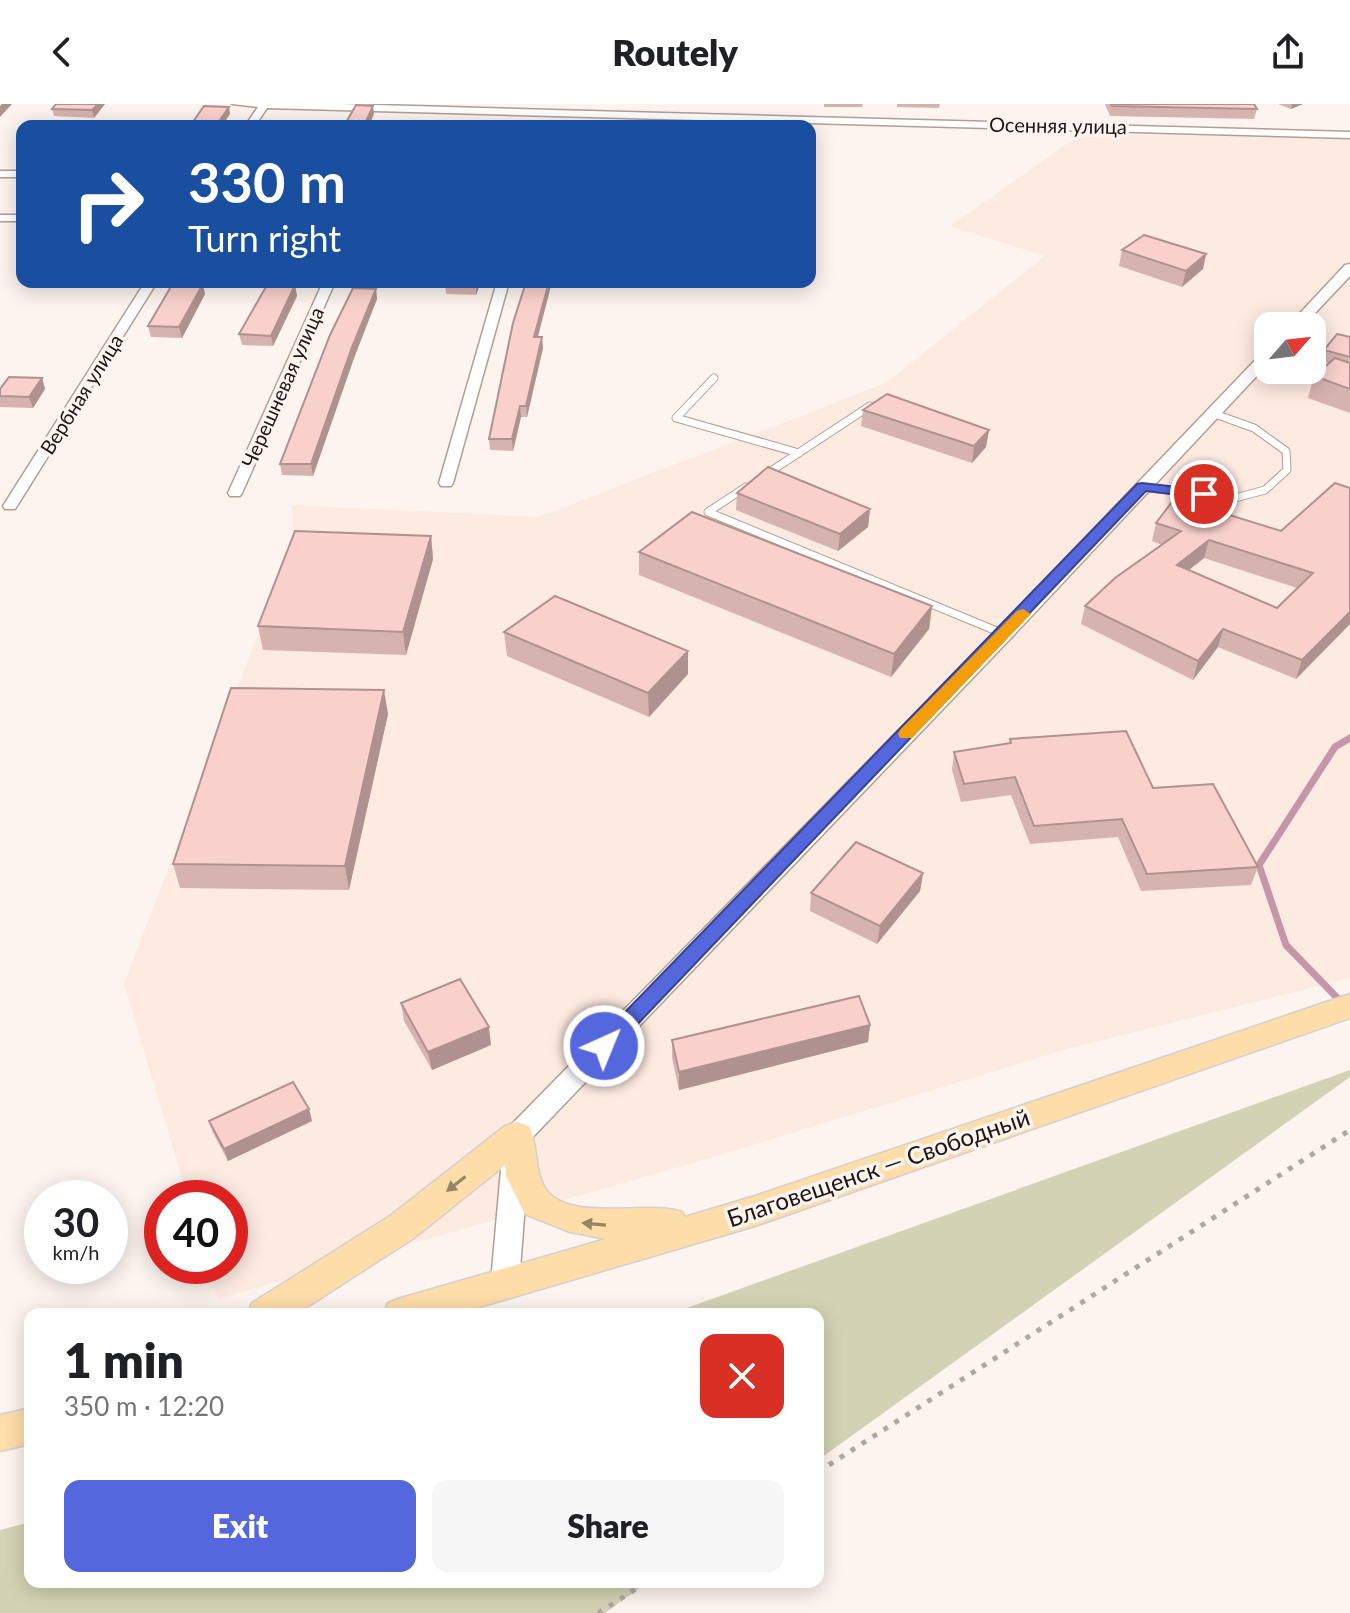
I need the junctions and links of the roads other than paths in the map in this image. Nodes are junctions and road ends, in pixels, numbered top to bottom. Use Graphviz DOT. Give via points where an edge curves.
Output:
graph roads {
  1 [pos="237,104"];
  2 [pos="264,105"];
  3 [pos="553,108"];
  4 [pos="701,110"];
  5 [pos="1350,135"];
  6 [pos="1350,268"];
  7 [pos="147,288"];
  8 [pos="326,288"];
  9 [pos="501,288"];
  10 [pos="1308,312"];
  11 [pos="1254,370"];
  12 [pos="714,378"];
  13 [pos="884,397"];
  14 [pos="1212,413"];
  15 [pos="799,453"];
  16 [pos="446,483"];
  17 [pos="1142,487"];
  18 [pos="235,493"];
  19 [pos="10,506"];
  20 [pos="1004,634"];
  21 [pos="1350,1006"];
  22 [pos="517,1136"];
  23 [pos="755,1211"];
  24 [pos="505,1282"];
  25 [pos="274,1308"];
  26 [pos="420,1308"];
  27 [pos="24,1427"];
  28 [pos="0,1433"];
  1 -- 2 [label="street, Осенняя улица"];
  2 -- 3 [label="street, Осенняя улица" via="404,113"];
  3 -- 4 [label="street, Осенняя улица"];
  4 -- 5 [label="street, Осенняя улица"];
  6 -- 10 [label="street"];
  7 -- 19 [label="street, Вербная улица"];
  8 -- 18 [label="street, Черешневая улица"];
  9 -- 16 [label="street"];
  11 -- 14 [label="street"];
  12 -- 15 [label="lane" via="676,418"];
  13 -- 15 [label="lane"];
  14 -- 17 [label="street"];
  14 -- 17 [label="lane" via="1254,428 1286,451 1287,470 1265,490 1235,498"];
  15 -- 20 [label="lane" via="708,512"];
  17 -- 20 [label="street"];
  20 -- 22 [label="street"];
  21 -- 23 [label="main road, Благовещенск — Свободный"];
  23 -- 22 [label="main road, one-way" via="638,1226 580,1222 537,1204 523,1176"];
  22 -- 24 [label="street"];
  22 -- 25 [label="main road, one-way" via="402,1227"];
  23 -- 24 [label="main road, Благовещенск — Свободный"];
  24 -- 26 [label="main road, Благовещенск — Свободный"];
  27 -- 28 [label="main road"];
}
